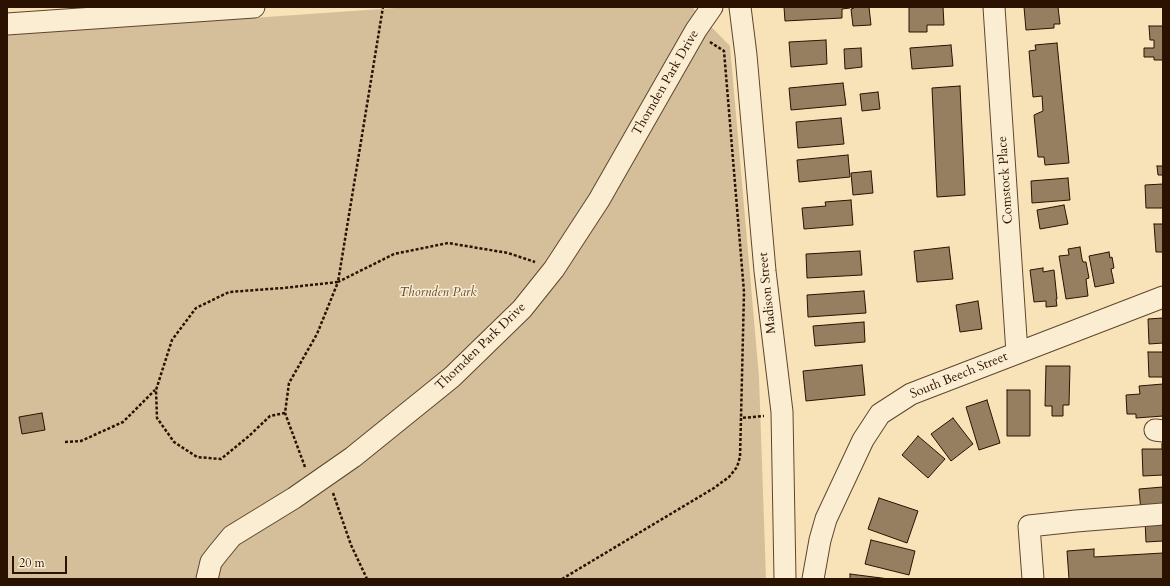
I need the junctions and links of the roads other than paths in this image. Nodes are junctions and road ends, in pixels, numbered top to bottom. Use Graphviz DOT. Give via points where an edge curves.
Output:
graph roads {
  1 [pos="254,7"];
  2 [pos="712,7"];
  3 [pos="740,7"];
  4 [pos="994,7"];
  5 [pos="202,9"];
  6 [pos="136,11"];
  7 [pos="72,13"];
  8 [pos="7,24"];
  9 [pos="1163,297"];
  10 [pos="1017,353"];
  11 [pos="1163,514"];
  12 [pos="207,579"];
  13 [pos="785,579"];
  14 [pos="813,579"];
  15 [pos="1033,579"];
  1 -- 5 [label="street"];
  2 -- 12 [label="street, Thornden Park Drive" via="599,200 554,269 522,310 452,377 353,457 232,536 211,562"];
  3 -- 13 [label="street, Madison Street" via="765,271 782,412"];
  4 -- 10 [label="street, Comstock Place"];
  5 -- 6 [label="street"];
  6 -- 7 [label="street"];
  7 -- 8 [label="street"];
  9 -- 10 [label="street, South Beech Street"];
  10 -- 14 [label="street, South Beech Street" via="911,394 880,414 863,440 826,519"];
  11 -- 15 [label="street" via="1029,526"];
}
